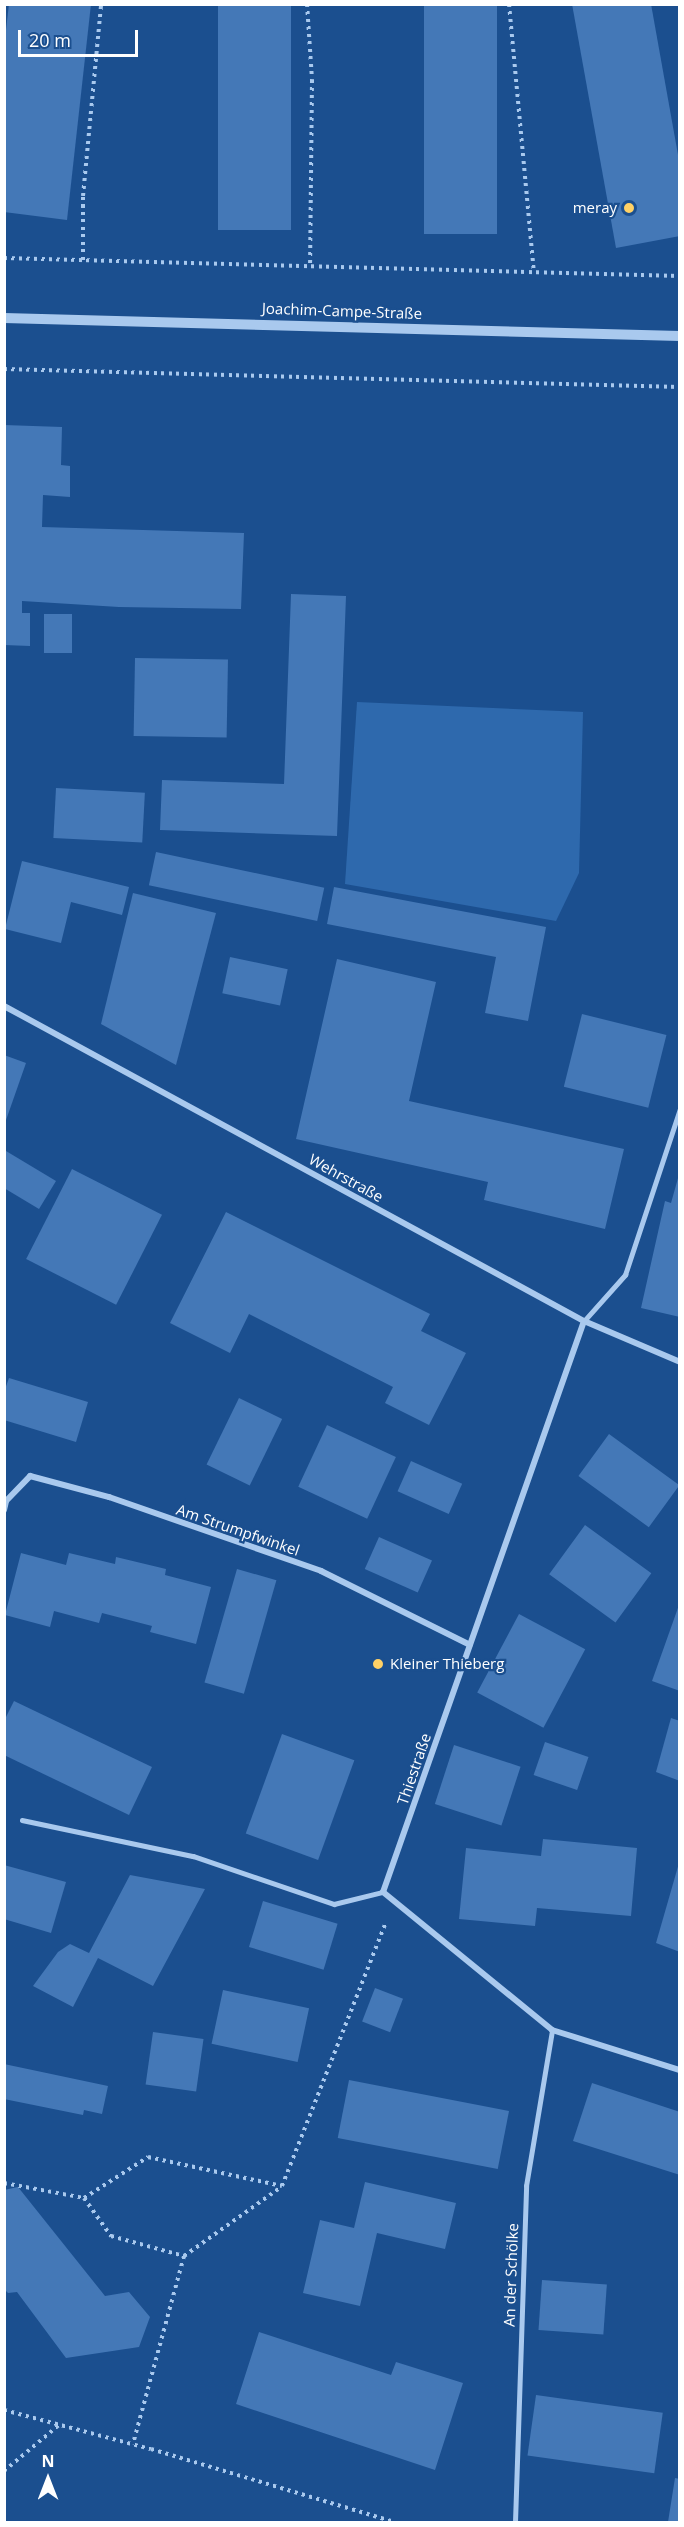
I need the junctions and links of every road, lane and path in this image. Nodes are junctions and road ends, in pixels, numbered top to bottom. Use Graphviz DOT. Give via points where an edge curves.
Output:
graph roads {
  1 [pos="101,4"];
  2 [pos="307,4"];
  3 [pos="509,4"];
  4 [pos="4,258"];
  5 [pos="83,260"];
  6 [pos="310,266"];
  7 [pos="534,272"];
  8 [pos="680,276"];
  9 [pos="4,318"];
  10 [pos="680,336"];
  11 [pos="4,369"];
  12 [pos="680,387"];
  13 [pos="4,1006"];
  14 [pos="680,1109"];
  15 [pos="584,1321"];
  16 [pos="680,1362"];
  17 [pos="4,1510"];
  18 [pos="470,1645"];
  19 [pos="22,1820"];
  20 [pos="383,1893"];
  21 [pos="394,1900"];
  22 [pos="552,2030"];
  23 [pos="680,2070"];
  24 [pos="4,2183"];
  25 [pos="282,2186"];
  26 [pos="84,2198"];
  27 [pos="184,2256"];
  28 [pos="4,2410"];
  29 [pos="59,2425"];
  30 [pos="133,2444"];
  31 [pos="4,2471"];
  32 [pos="394,2523"];
  33 [pos="515,2523"];
  1 -- 5 [label="path" via="83,196"];
  2 -- 6 [label="path" via="312,80"];
  3 -- 7 [label="path"];
  4 -- 5 [label="path"];
  5 -- 6 [label="path"];
  6 -- 7 [label="path"];
  7 -- 8 [label="path"];
  9 -- 10 [label="street, Joachim-Campe-Straße"];
  11 -- 12 [label="path"];
  13 -- 15 [label="street, Wehrstraße"];
  14 -- 15 [label="lane" via="625,1275"];
  15 -- 16 [label="street, Wehrstraße"];
  15 -- 18 [label="street, Thiestraße"];
  17 -- 18 [label="street, Am Strumpfwinkel" via="6,1501 30,1476 109,1497 321,1571"];
  18 -- 20 [label="street, Thiestraße"];
  19 -- 20 [label="lane" via="193,1856 334,1904"];
  20 -- 21 [label="street"];
  21 -- 22 [label="street"];
  21 -- 25 [label="path"];
  22 -- 23 [label="street"];
  22 -- 33 [label="lane, An der Schölke" via="526,2186"];
  24 -- 26 [label="path"];
  25 -- 26 [label="path" via="148,2157"];
  25 -- 27 [label="path"];
  26 -- 27 [label="path" via="111,2236"];
  27 -- 30 [label="path"];
  28 -- 29 [label="path"];
  29 -- 30 [label="path"];
  29 -- 31 [label="path"];
  30 -- 32 [label="path"];
}
